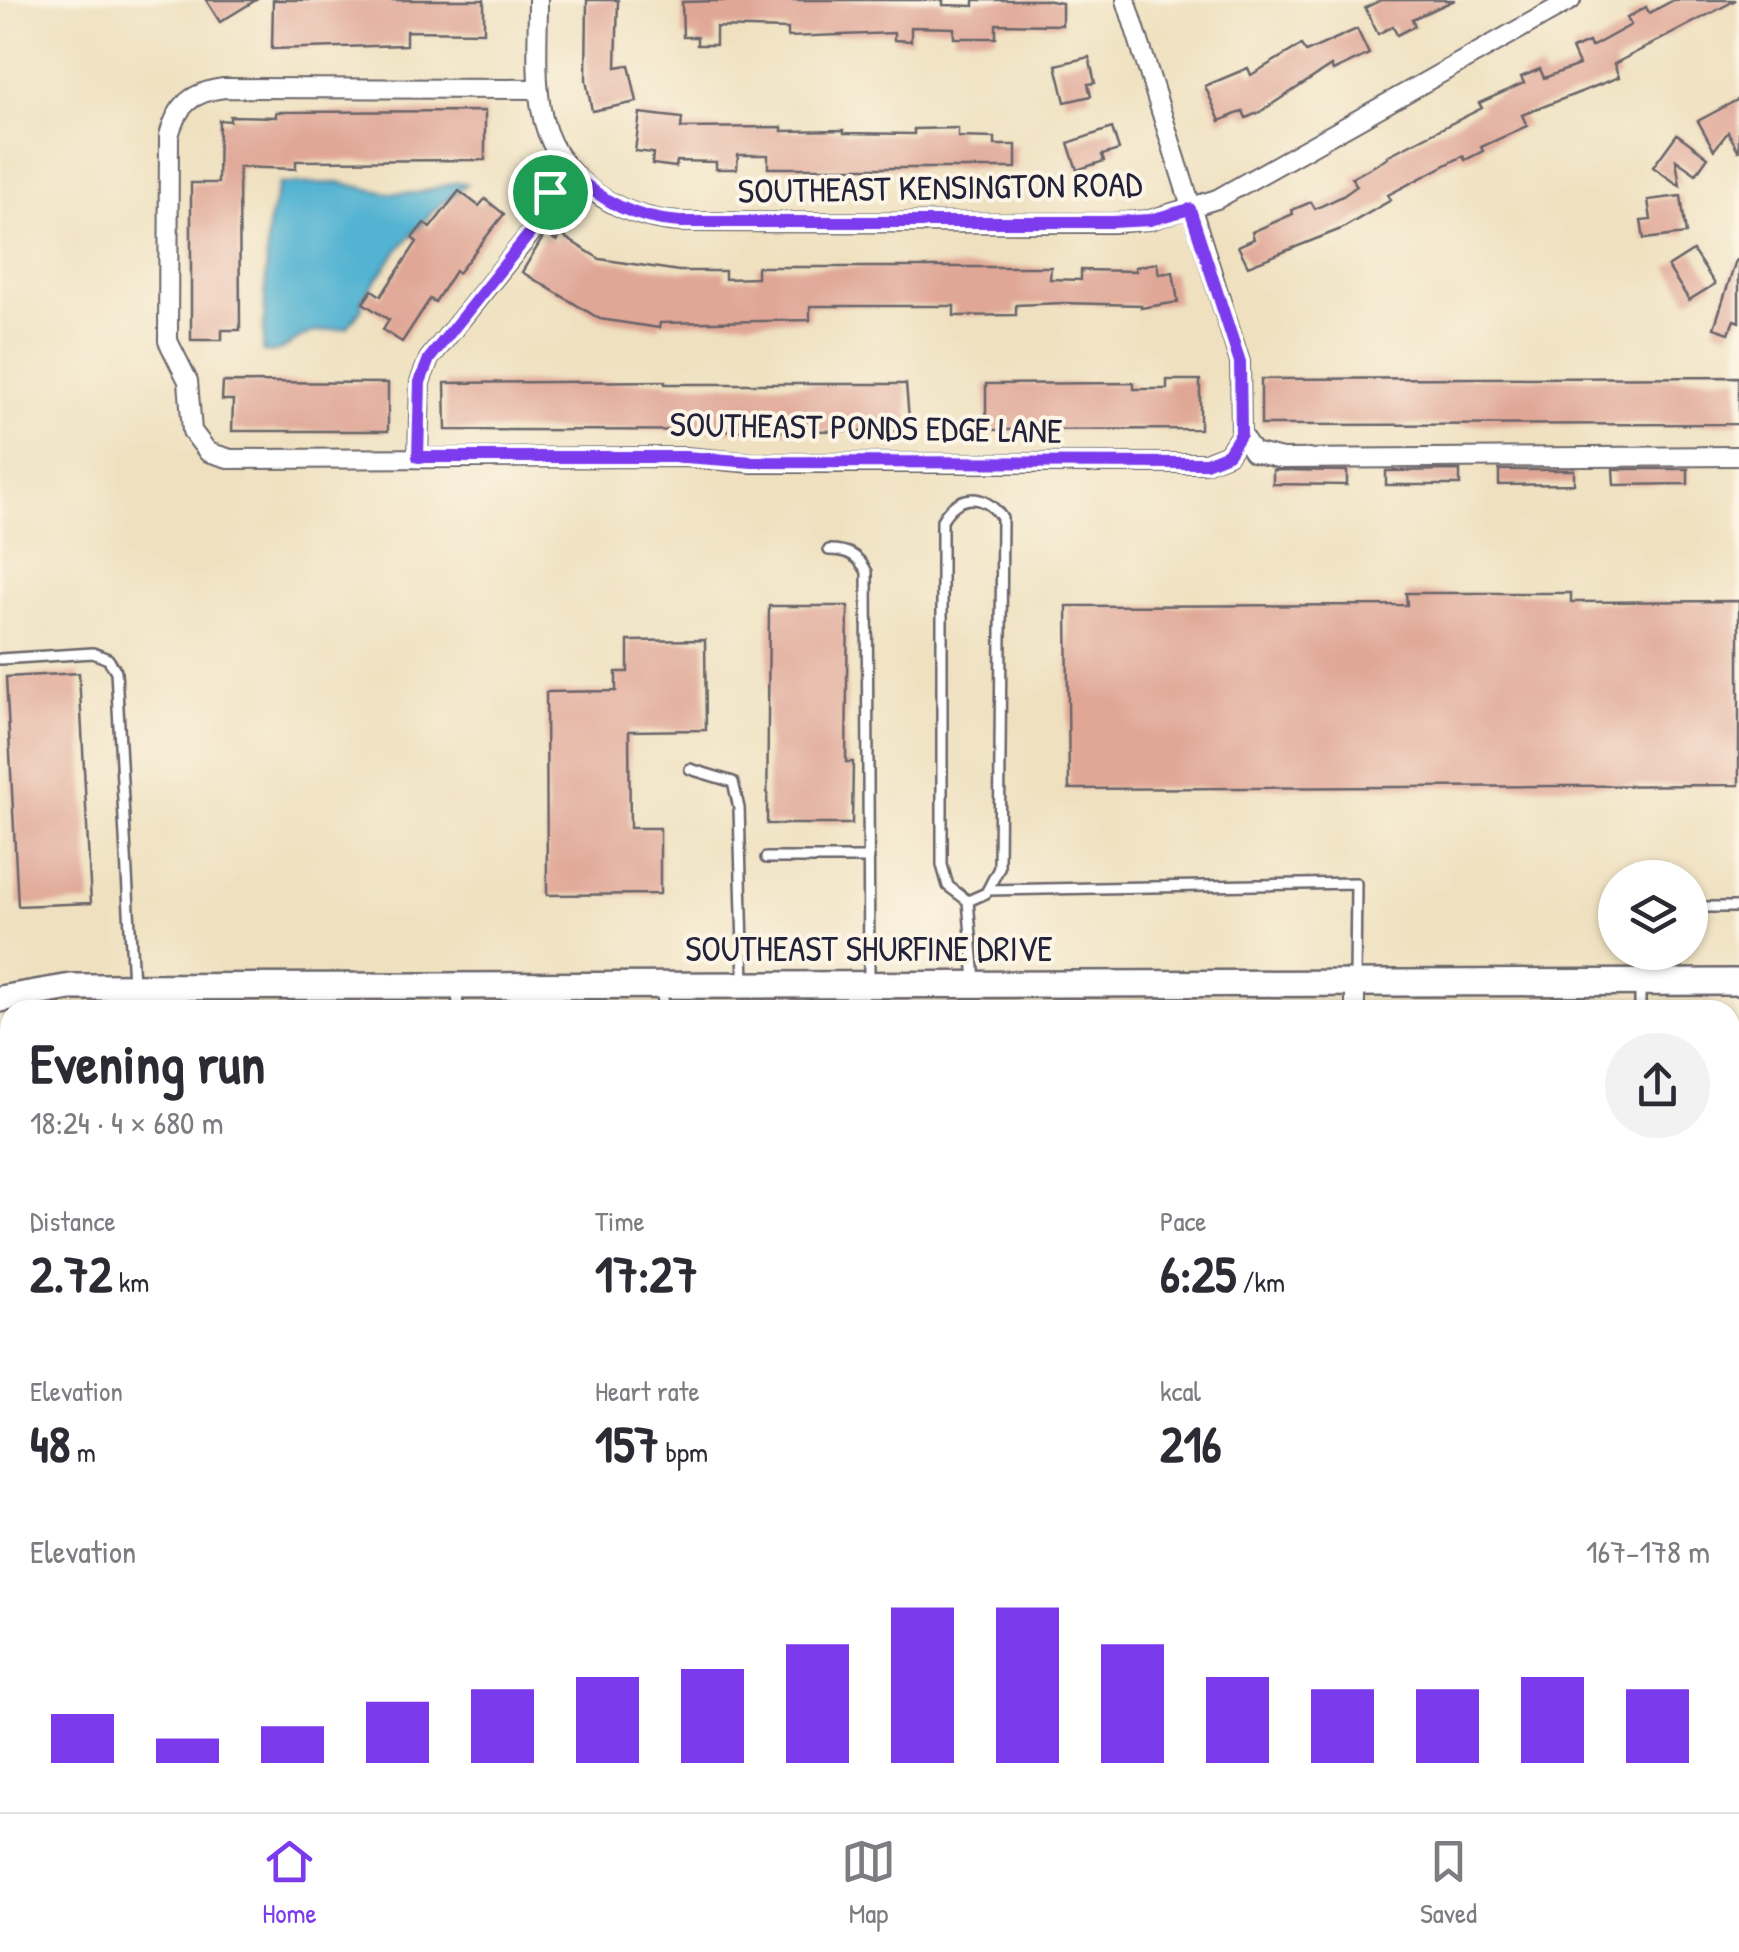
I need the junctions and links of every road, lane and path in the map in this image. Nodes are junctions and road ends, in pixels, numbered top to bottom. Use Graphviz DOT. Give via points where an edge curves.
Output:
graph roads {
  1 [pos="538,0"];
  2 [pos="1126,0"];
  3 [pos="1571,0"];
  4 [pos="538,89"];
  5 [pos="570,171"];
  6 [pos="1190,209"];
  7 [pos="1241,434"];
  8 [pos="1739,456"];
  9 [pos="418,457"];
  10 [pos="828,550"];
  11 [pos="0,658"];
  12 [pos="690,769"];
  13 [pos="766,858"];
  14 [pos="868,858"];
  15 [pos="988,890"];
  16 [pos="968,901"];
  17 [pos="1708,907"];
  18 [pos="1739,907"];
  19 [pos="1640,970"];
  20 [pos="869,982"];
  21 [pos="975,982"];
  22 [pos="1355,982"];
  23 [pos="1640,982"];
  24 [pos="1739,982"];
  25 [pos="662,983"];
  26 [pos="744,983"];
  27 [pos="458,984"];
  28 [pos="133,986"];
  29 [pos="0,999"];
  30 [pos="458,1000"];
  31 [pos="662,1000"];
  32 [pos="1355,1000"];
  33 [pos="1640,1000"];
  1 -- 4 [label="street"];
  2 -- 6 [label="street"];
  3 -- 6 [label="street, SOUTHEAST KENSINGTON ROAD"];
  4 -- 5 [label="street" via="548,135"];
  4 -- 9 [label="street, SOUTHEAST PONDS EDGE LANE" via="224,88 194,96 173,119 168,341 188,381 196,438 208,452 230,459"];
  5 -- 6 [label="street, SOUTHEAST KENSINGTON ROAD" via="632,214 680,222 1112,222"];
  5 -- 9 [label="street" via="550,192 534,228 429,359 420,382"];
  6 -- 7 [label="street" via="1240,362"];
  7 -- 8 [label="street" via="1253,452 1282,458"];
  7 -- 9 [label="street, SOUTHEAST PONDS EDGE LANE" via="1228,454 1206,463"];
  10 -- 14 [label="lane" via="845,550 867,572"];
  11 -- 28 [label="lane" via="93,653 116,671"];
  12 -- 26 [label="lane" via="733,782"];
  13 -- 14 [label="lane"];
  14 -- 20 [label="lane"];
  15 -- 16 [label="lane"];
  15 -- 16 [label="lane" via="999,868 1002,518 978,499 960,501 942,520 942,865 948,886"];
  15 -- 22 [label="lane" via="1356,884"];
  16 -- 21 [label="lane"];
  17 -- 18 [label="lane"];
  19 -- 23 [label="lane"];
  20 -- 21 [label="street, SOUTHEAST SHURFINE DRIVE"];
  20 -- 26 [label="street, SOUTHEAST SHURFINE DRIVE"];
  21 -- 22 [label="street, SOUTHEAST SHURFINE DRIVE"];
  22 -- 23 [label="street, SOUTHEAST SHURFINE DRIVE"];
  22 -- 32 [label="street"];
  23 -- 24 [label="street, SOUTHEAST SHURFINE DRIVE"];
  23 -- 33 [label="lane"];
  25 -- 26 [label="street, SOUTHEAST SHURFINE DRIVE"];
  25 -- 27 [label="street, SOUTHEAST SHURFINE DRIVE"];
  25 -- 31 [label="lane"];
  27 -- 28 [label="street, SOUTHEAST SHURFINE DRIVE"];
  27 -- 30 [label="lane"];
  28 -- 29 [label="street, SOUTHEAST SHURFINE DRIVE" via="71,987"];
}
